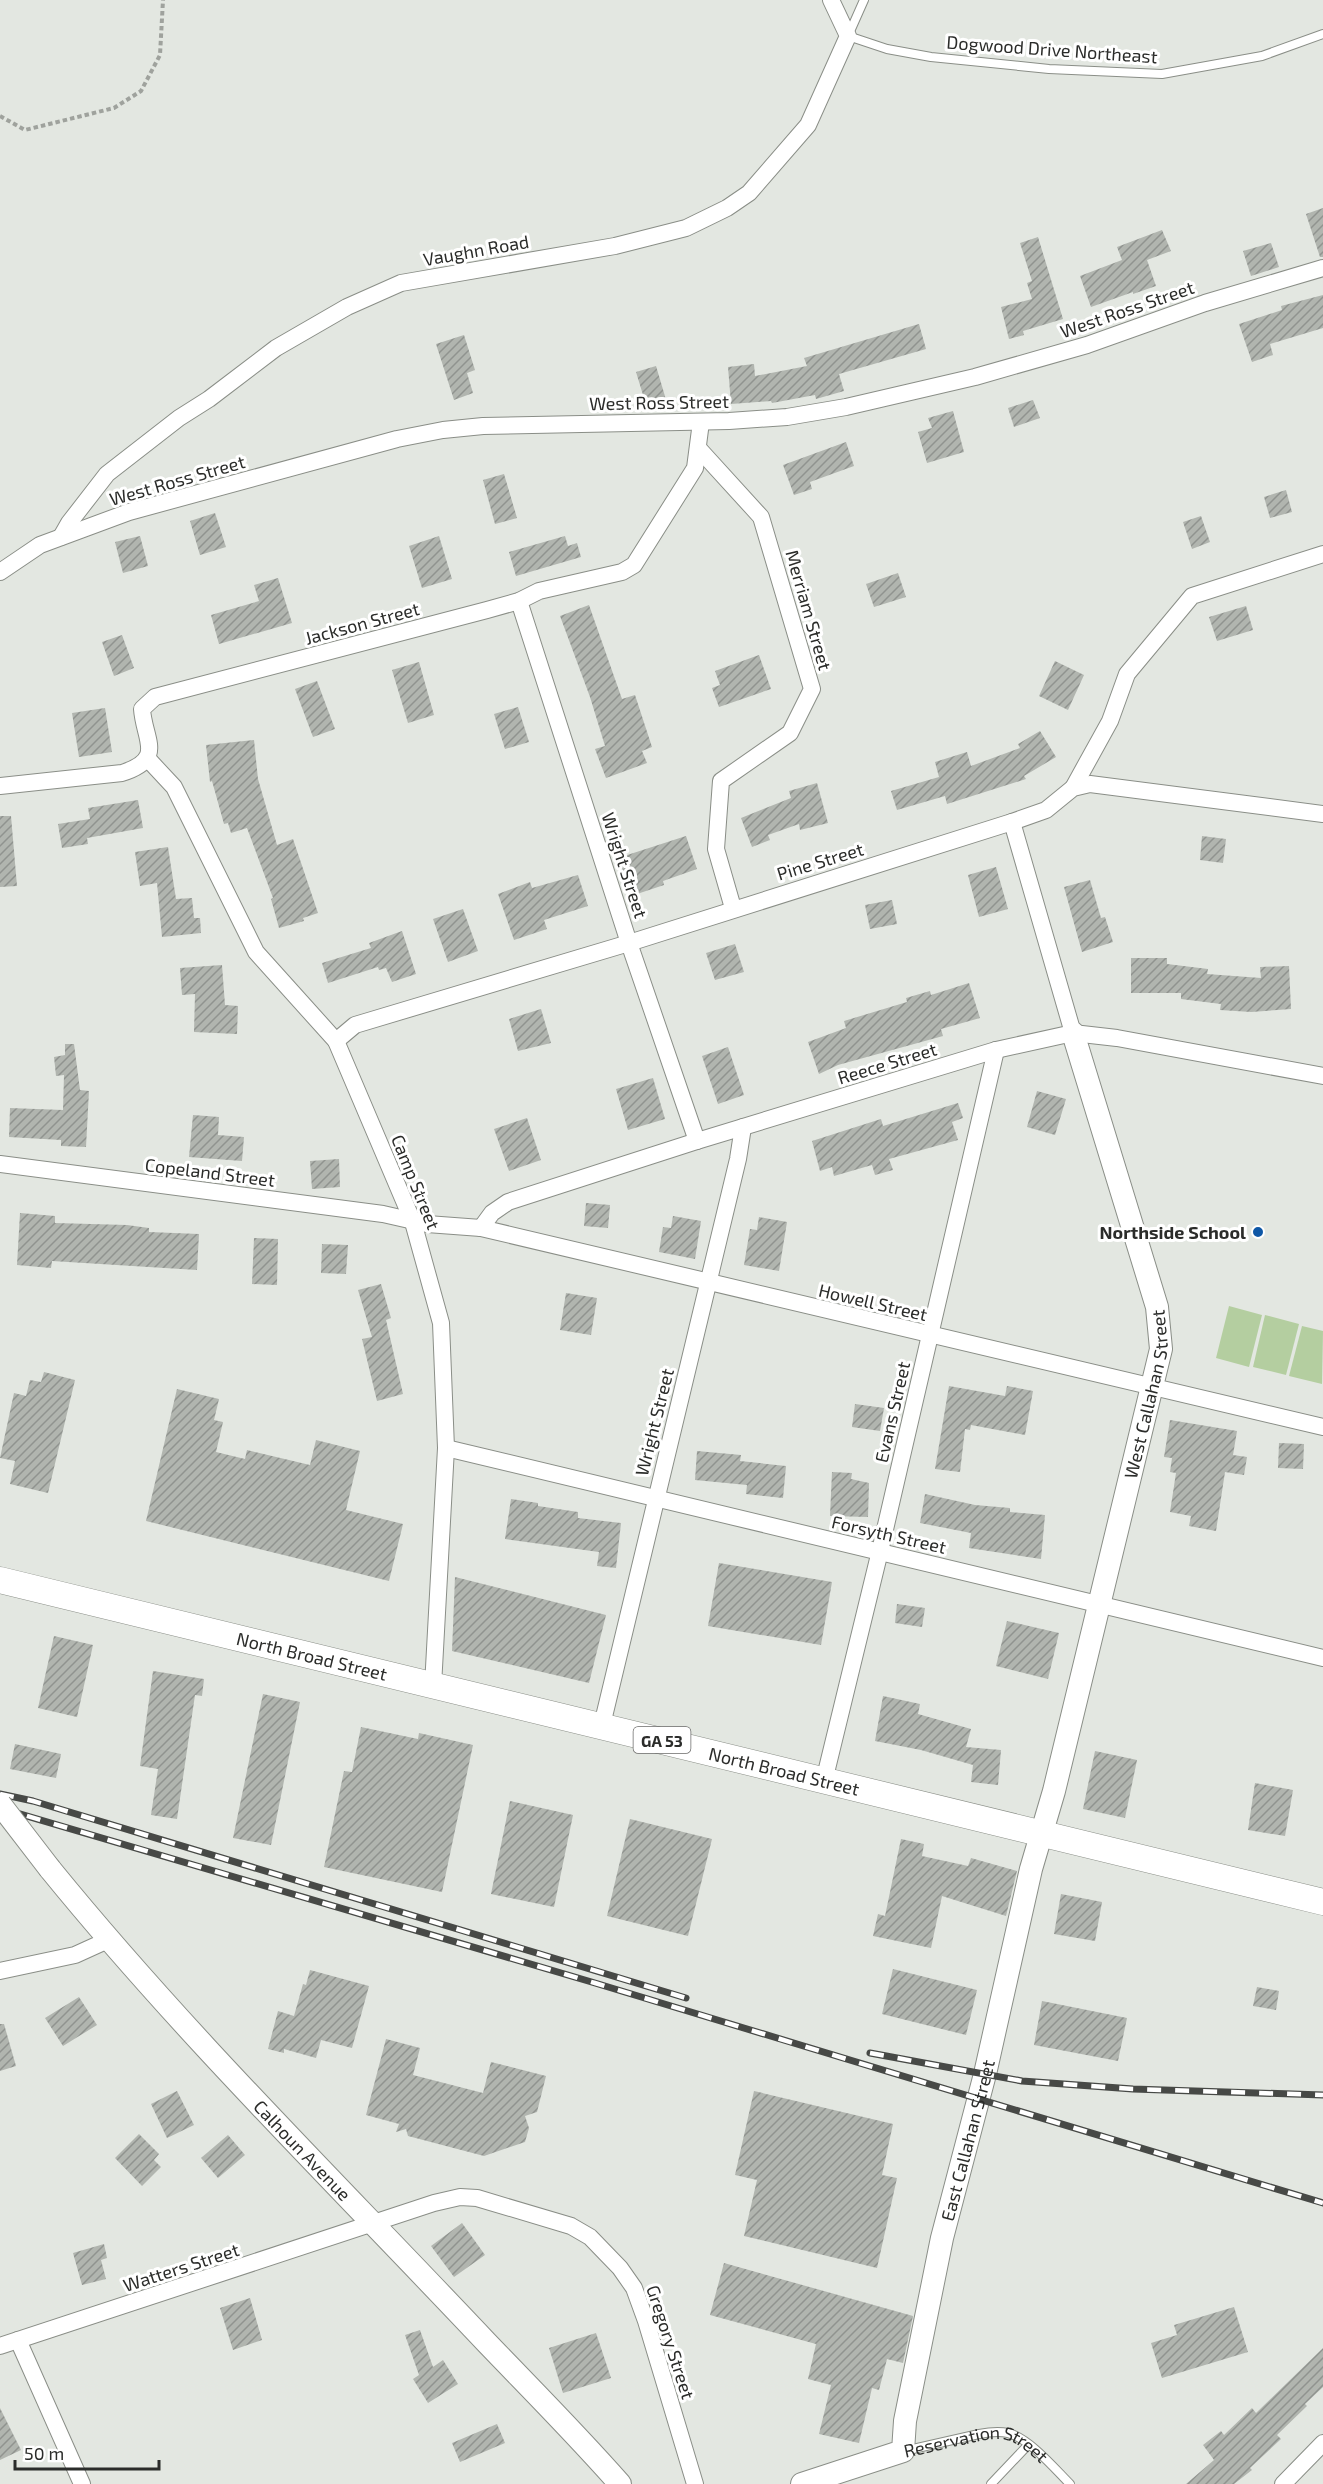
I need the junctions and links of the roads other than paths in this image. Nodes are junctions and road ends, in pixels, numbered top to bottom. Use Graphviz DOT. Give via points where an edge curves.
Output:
graph roads {
  1 [pos="831,0"];
  2 [pos="864,0"];
  3 [pos="1323,34"];
  4 [pos="848,36"];
  5 [pos="1323,268"];
  6 [pos="701,422"];
  7 [pos="699,449"];
  8 [pos="61,537"];
  9 [pos="1323,554"];
  10 [pos="0,572"];
  11 [pos="519,601"];
  12 [pos="147,758"];
  13 [pos="0,786"];
  14 [pos="1073,788"];
  15 [pos="1323,814"];
  16 [pos="1012,822"];
  17 [pos="733,908"];
  18 [pos="629,943"];
  19 [pos="1073,1033"];
  20 [pos="336,1041"];
  21 [pos="996,1050"];
  22 [pos="1323,1076"];
  23 [pos="743,1127"];
  24 [pos="697,1141"];
  25 [pos="0,1164"];
  26 [pos="413,1222"];
  27 [pos="482,1228"];
  28 [pos="708,1283"];
  29 [pos="929,1335"];
  30 [pos="1152,1386"];
  31 [pos="1323,1427"];
  32 [pos="446,1448"];
  33 [pos="656,1499"];
  34 [pos="880,1551"];
  35 [pos="0,1580"];
  36 [pos="1101,1604"];
  37 [pos="1323,1658"];
  38 [pos="433,1686"];
  39 [pos="602,1725"];
  40 [pos="824,1781"];
  41 [pos="0,1804"];
  42 [pos="1041,1832"];
  43 [pos="1323,1902"];
  44 [pos="108,1940"];
  45 [pos="0,1971"];
  46 [pos="373,2222"];
  47 [pos="18,2340"];
  48 [pos="0,2346"];
  49 [pos="1323,2443"];
  50 [pos="1028,2445"];
  51 [pos="903,2451"];
  52 [pos="1067,2483"];
  53 [pos="82,2484"];
  54 [pos="620,2484"];
  55 [pos="694,2484"];
  56 [pos="802,2484"];
  57 [pos="991,2484"];
  58 [pos="1283,2484"];
  1 -- 4 [label="street"];
  2 -- 4 [label="lane, Vaughn Road"];
  3 -- 4 [label="lane, Dogwood Drive Northeast" via="1262,56 1162,74 1049,69 931,57 887,49"];
  4 -- 8 [label="street, Vaughn Road" via="808,125 749,192 727,208 686,228 615,246 401,283 347,307 276,348 107,474"];
  5 -- 6 [label="street, West Ross Street" via="1205,303 1088,345 975,377 787,417"];
  6 -- 7 [label="street, Jackson Street"];
  6 -- 8 [label="street, West Ross Street" via="535,424 443,430 129,512"];
  7 -- 11 [label="street, Jackson Street" via="695,468 634,565 610,575 539,591"];
  7 -- 17 [label="street, Merriam Street" via="761,517 812,689 790,733 722,781 716,849"];
  8 -- 10 [label="street, West Ross Street" via="40,545"];
  9 -- 14 [label="street" via="1192,596 1127,674 1110,721"];
  11 -- 12 [label="street, Jackson Street" via="155,697 142,709 150,739"];
  11 -- 18 [label="street, Wright Street"];
  12 -- 13 [label="street" via="136,768 122,772"];
  12 -- 20 [label="street, Camp Street" via="174,787 256,952"];
  14 -- 15 [label="street" via="1111,785"];
  14 -- 16 [label="street, Pine Street" via="1046,810"];
  16 -- 17 [label="street, Pine Street"];
  16 -- 19 [label="street, West Callahan Street"];
  17 -- 18 [label="street, Pine Street"];
  18 -- 20 [label="street, Pine Street" via="355,1025"];
  18 -- 24 [label="street, Wright Street"];
  19 -- 21 [label="street, Reece Street"];
  19 -- 22 [label="street, Reece Street"];
  19 -- 30 [label="street, West Callahan Street" via="1157,1307 1161,1349"];
  20 -- 26 [label="street, Camp Street"];
  21 -- 23 [label="street, Reece Street"];
  21 -- 29 [label="street, Evans Street"];
  23 -- 24 [label="street, Reece Street"];
  23 -- 28 [label="street, Wright Street"];
  24 -- 27 [label="street, Reece Street" via="508,1203 492,1213"];
  25 -- 26 [label="street, Copeland Street" via="382,1214"];
  26 -- 27 [label="street, Howell Street"];
  26 -- 32 [label="street, Camp Street" via="441,1323"];
  27 -- 28 [label="street, Howell Street"];
  28 -- 29 [label="street, Howell Street"];
  28 -- 33 [label="street, Wright Street"];
  29 -- 30 [label="street, Howell Street"];
  29 -- 34 [label="street, Evans Street"];
  30 -- 31 [label="street, Howell Street"];
  30 -- 36 [label="street, West Callahan Street"];
  32 -- 33 [label="street, Forsyth Street"];
  32 -- 38 [label="street, Camp Street"];
  33 -- 34 [label="street, Forsyth Street"];
  33 -- 39 [label="street, Wright Street"];
  34 -- 36 [label="street, Forsyth Street"];
  34 -- 40 [label="street, Evans Street"];
  35 -- 38 [label="main road, North Broad Street / GA 53"];
  36 -- 37 [label="street, Forsyth Street"];
  36 -- 42 [label="street, West Callahan Street"];
  38 -- 39 [label="main road, North Broad Street / GA 53"];
  39 -- 40 [label="main road, North Broad Street / GA 53"];
  40 -- 42 [label="main road, North Broad Street / GA 53"];
  41 -- 44 [label="street, Calhoun Avenue, bridge"];
  42 -- 43 [label="main road, North Broad Street / GA 53"];
  42 -- 51 [label="street, East Callahan Street" via="942,2238 905,2421"];
  44 -- 45 [label="street" via="75,1955"];
  44 -- 46 [label="street, Calhoun Avenue" via="215,2059"];
  46 -- 47 [label="street, Watters Street"];
  46 -- 54 [label="street, Calhoun Avenue"];
  46 -- 55 [label="street, Gregory Street" via="460,2197 477,2198 571,2226 590,2237 634,2288"];
  47 -- 48 [label="street, Watters Street"];
  47 -- 53 [label="street"];
  49 -- 58 [label="street"];
  50 -- 51 [label="lane, Reservation Street" via="1010,2433 992,2432"];
  50 -- 52 [label="lane, Reservation Street"];
  50 -- 57 [label="lane"];
  51 -- 56 [label="street, Reservation Street"];
}
